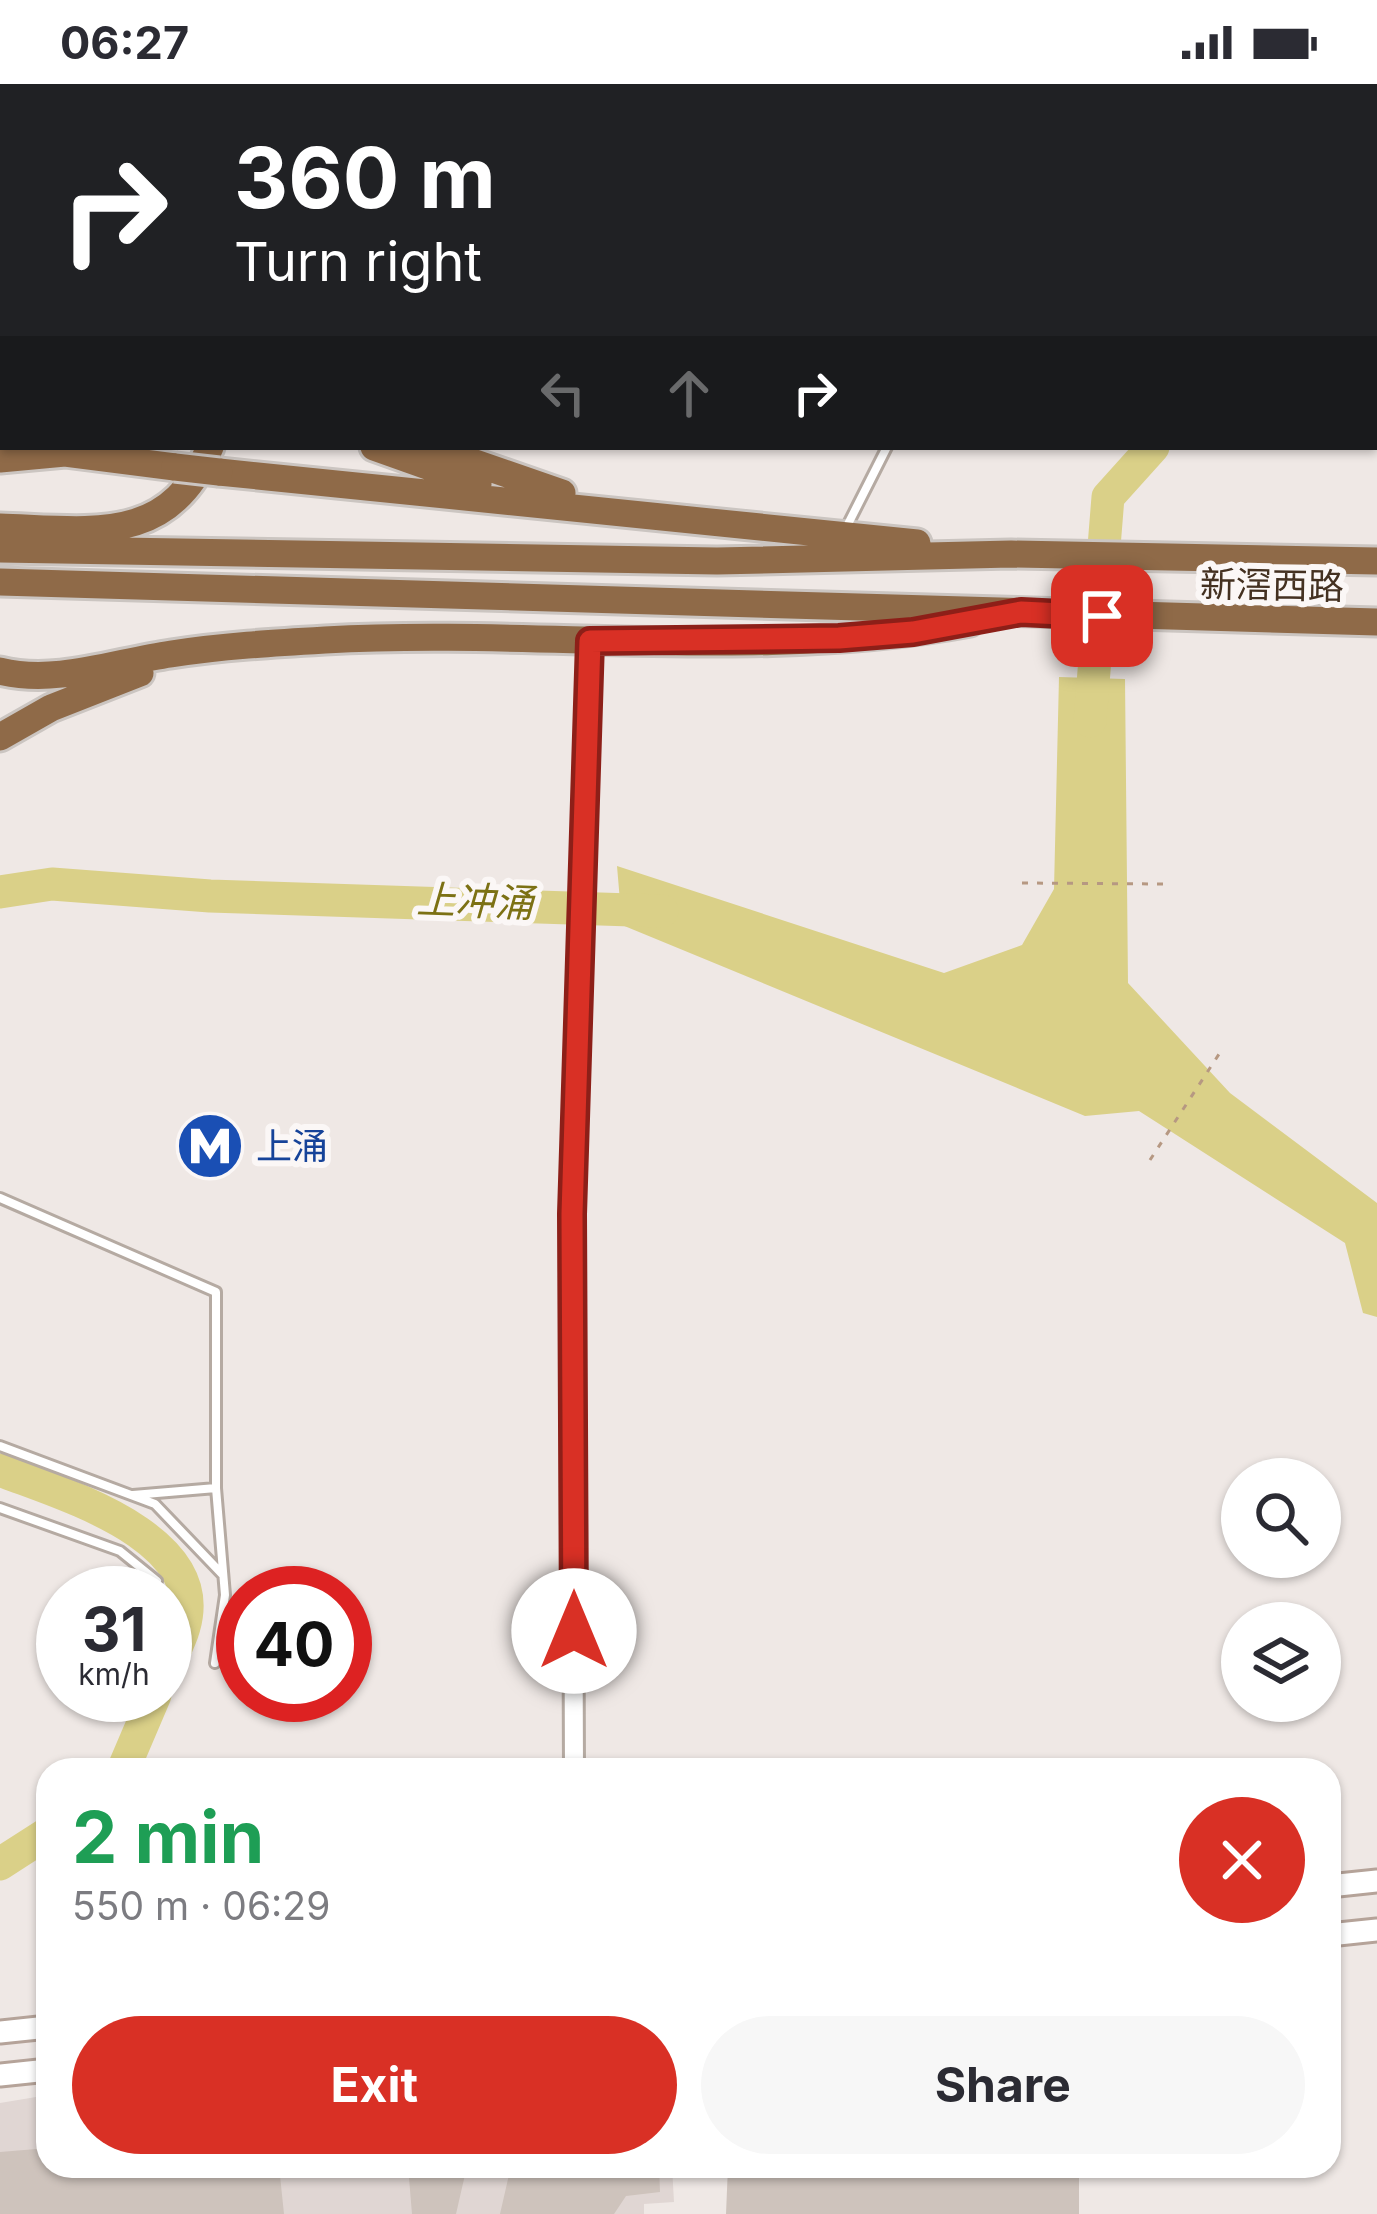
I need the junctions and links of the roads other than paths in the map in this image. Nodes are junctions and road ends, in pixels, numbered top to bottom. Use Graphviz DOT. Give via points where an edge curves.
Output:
graph roads {
  1 [pos="382,450"];
  2 [pos="438,450"];
  3 [pos="885,450"];
  4 [pos="0,459"];
  5 [pos="215,459"];
  6 [pos="654,514"];
  7 [pos="0,527"];
  8 [pos="842,535"];
  9 [pos="0,549"];
  10 [pos="1010,554"];
  11 [pos="1377,561"];
  12 [pos="0,582"];
  13 [pos="1021,612"];
  14 [pos="1377,622"];
  15 [pos="590,641"];
  16 [pos="266,644"];
  17 [pos="0,671"];
  18 [pos="0,737"];
  19 [pos="0,1198"];
  20 [pos="0,1446"];
  21 [pos="216,1488"];
  22 [pos="131,1495"];
  23 [pos="0,1508"];
  24 [pos="141,1566"];
  25 [pos="223,1566"];
  26 [pos="216,1568"];
  27 [pos="216,1659"];
  28 [pos="215,1663"];
  29 [pos="574,1758"];
  30 [pos="1377,1881"];
  31 [pos="1341,1885"];
  32 [pos="1377,1930"];
  33 [pos="1341,1934"];
  34 [pos="36,2028"];
  35 [pos="0,2032"];
  36 [pos="36,2071"];
  37 [pos="0,2075"];
  1 -- 6 [label="highway" via="454,479"];
  2 -- 6 [label="highway" via="561,493"];
  3 -- 8 [label="lane"];
  4 -- 5 [label="highway, bridge" via="65,452 175,467"];
  5 -- 6 [label="highway"];
  5 -- 7 [label="highway" via="152,519 96,528"];
  6 -- 8 [label="highway"];
  8 -- 10 [label="highway"];
  9 -- 10 [label="highway" via="717,561"];
  10 -- 11 [label="highway, 新滘西路"];
  12 -- 13 [label="highway"];
  13 -- 14 [label="highway, 新滘西路"];
  13 -- 15 [label="highway" via="839,638"];
  15 -- 16 [label="highway"];
  15 -- 29 [label="street" via="572,1214"];
  16 -- 17 [label="highway" via="56,674"];
  16 -- 18 [label="highway" via="155,668"];
  19 -- 21 [label="lane" via="216,1292"];
  20 -- 22 [label="lane"];
  21 -- 22 [label="lane"];
  21 -- 25 [label="lane"];
  22 -- 26 [label="lane" via="155,1504"];
  23 -- 24 [label="lane" via="122,1548"];
  27 -- 28 [label="lane"];
  30 -- 31 [label="main road"];
  32 -- 33 [label="main road"];
  34 -- 35 [label="main road"];
  36 -- 37 [label="main road"];
}
